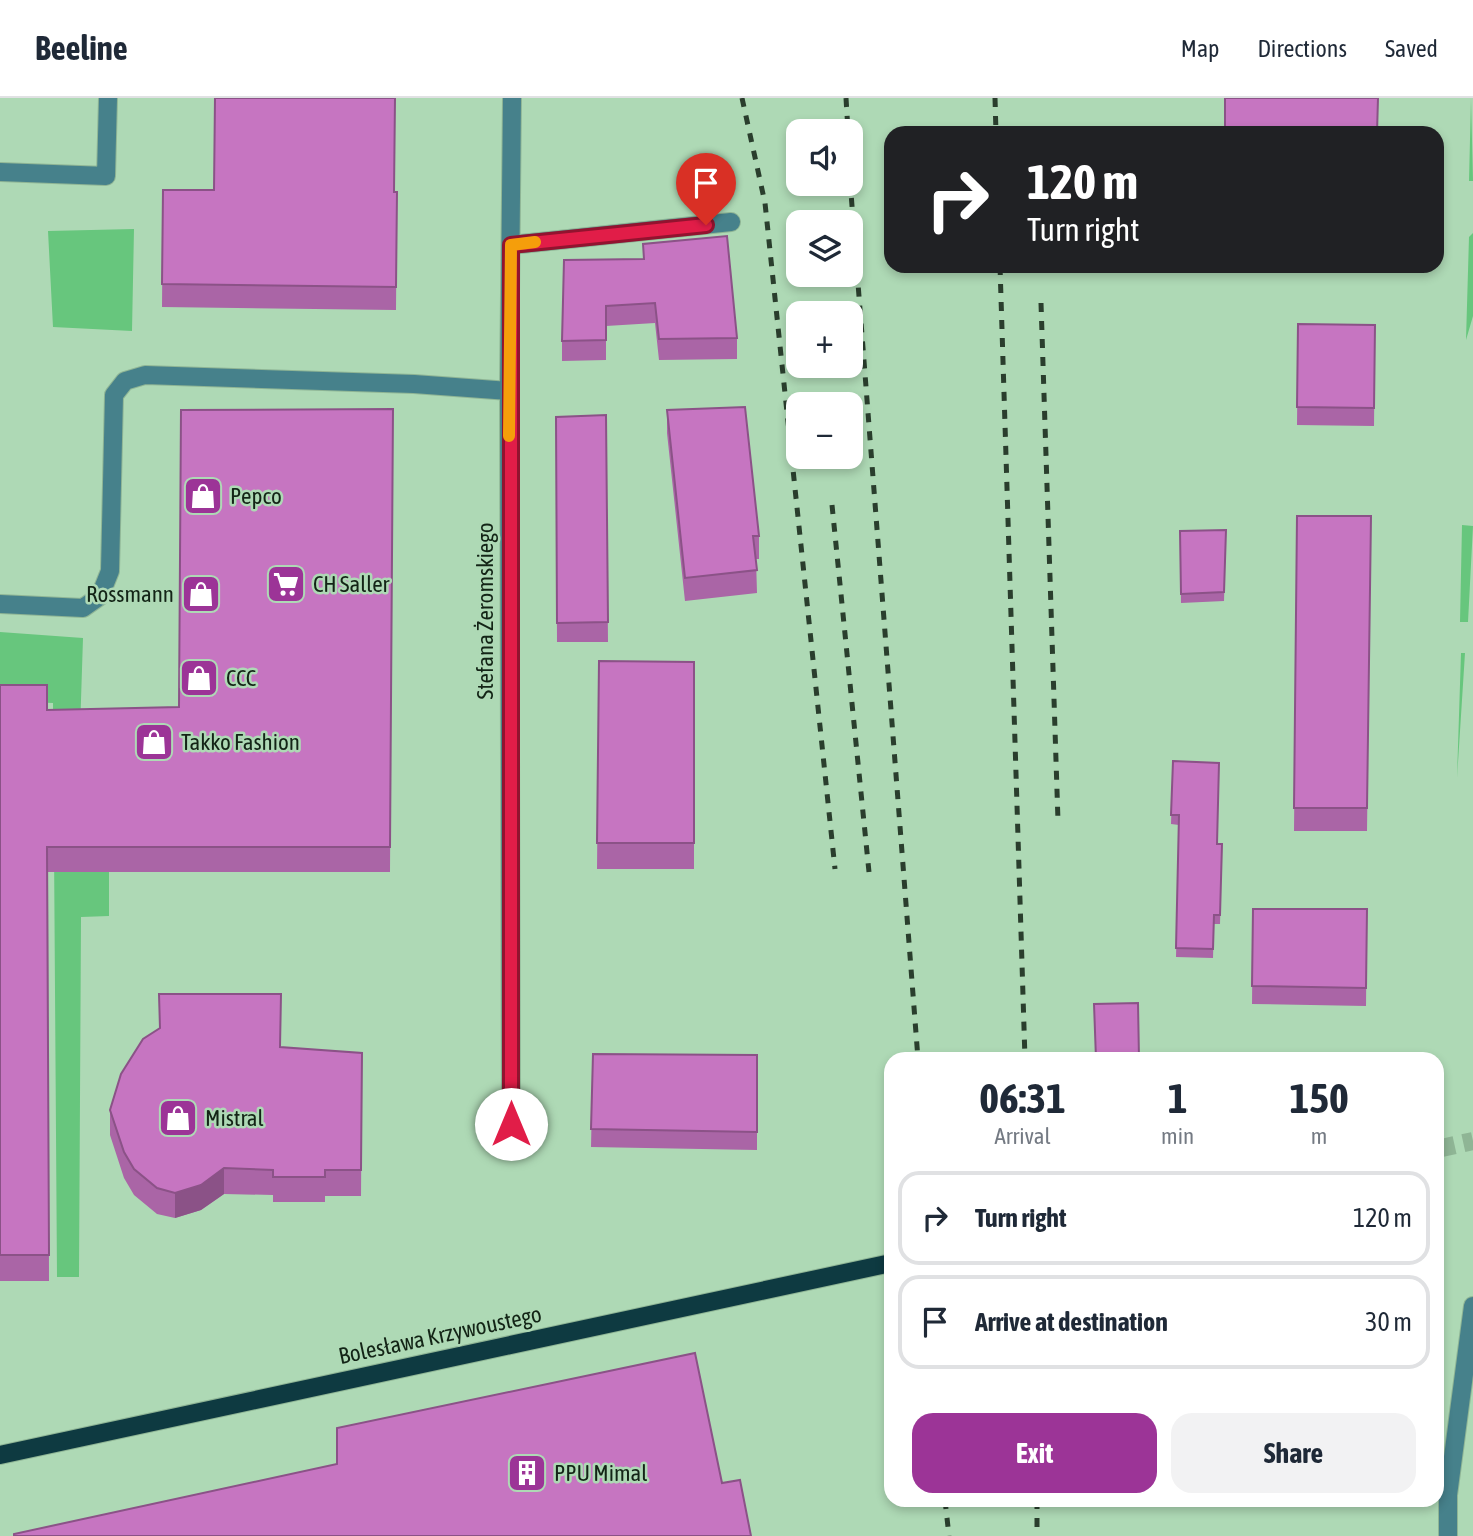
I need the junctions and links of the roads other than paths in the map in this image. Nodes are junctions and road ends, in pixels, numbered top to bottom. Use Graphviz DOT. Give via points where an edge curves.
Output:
graph roads {
  1 [pos="108,98"];
  2 [pos="512,98"];
  3 [pos="0,172"];
  4 [pos="731,222"];
  5 [pos="511,245"];
  6 [pos="509,391"];
  7 [pos="0,604"];
  8 [pos="511,1124"];
  9 [pos="884,1265"];
  10 [pos="1473,1306"];
  11 [pos="0,1455"];
  12 [pos="1448,1536"];
  1 -- 3 [label="street" via="106,176"];
  2 -- 5 [label="street, Stefana Żeromskiego"];
  4 -- 5 [label="street"];
  5 -- 6 [label="street, Stefana Żeromskiego"];
  6 -- 7 [label="street" via="145,375 125,381 114,395 110,571 100,596 83,608"];
  6 -- 8 [label="street, Stefana Żeromskiego"];
  9 -- 11 [label="main road, Bolesława Krzywoustego"];
  10 -- 12 [label="street" via="1448,1495"];
}
